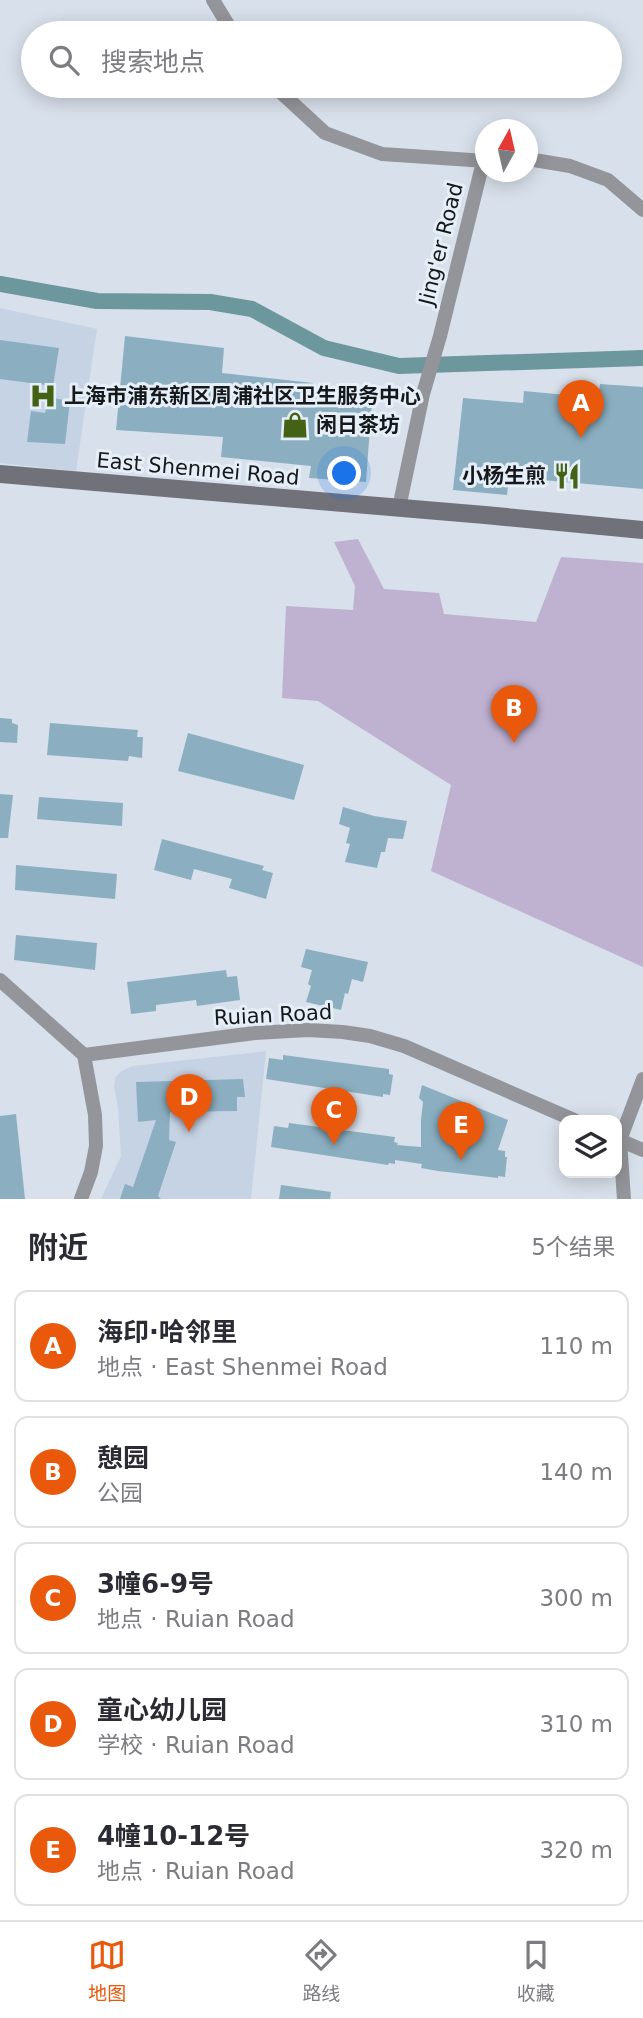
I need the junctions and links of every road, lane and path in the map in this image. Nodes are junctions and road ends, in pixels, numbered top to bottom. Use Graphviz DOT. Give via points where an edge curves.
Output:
graph roads {
  1 [pos="213,0"];
  2 [pos="226,21"];
  3 [pos="287,98"];
  4 [pos="475,161"];
  5 [pos="538,161"];
  6 [pos="479,182"];
  7 [pos="643,210"];
  8 [pos="0,474"];
  9 [pos="399,508"];
  10 [pos="643,530"];
  11 [pos="0,980"];
  12 [pos="84,1055"];
  13 [pos="643,1079"];
  14 [pos="563,1115"];
  15 [pos="622,1132"];
  16 [pos="622,1141"];
  17 [pos="643,1150"];
  18 [pos="622,1175"];
  19 [pos="81,1199"];
  20 [pos="624,1199"];
  1 -- 2 [label="street"];
  3 -- 4 [label="street" via="325,133 382,154"];
  5 -- 7 [label="street" via="608,180"];
  6 -- 9 [label="street, Jing'er Road"];
  8 -- 9 [label="street, East Shenmei Road"];
  9 -- 10 [label="street, East Shenmei Road"];
  11 -- 12 [label="street"];
  12 -- 14 [label="street, Ruian Road" via="255,1033 343,1032 404,1046"];
  12 -- 19 [label="street" via="96,1146"];
  13 -- 15 [label="street"];
  16 -- 17 [label="street"];
  18 -- 20 [label="street"];
}
